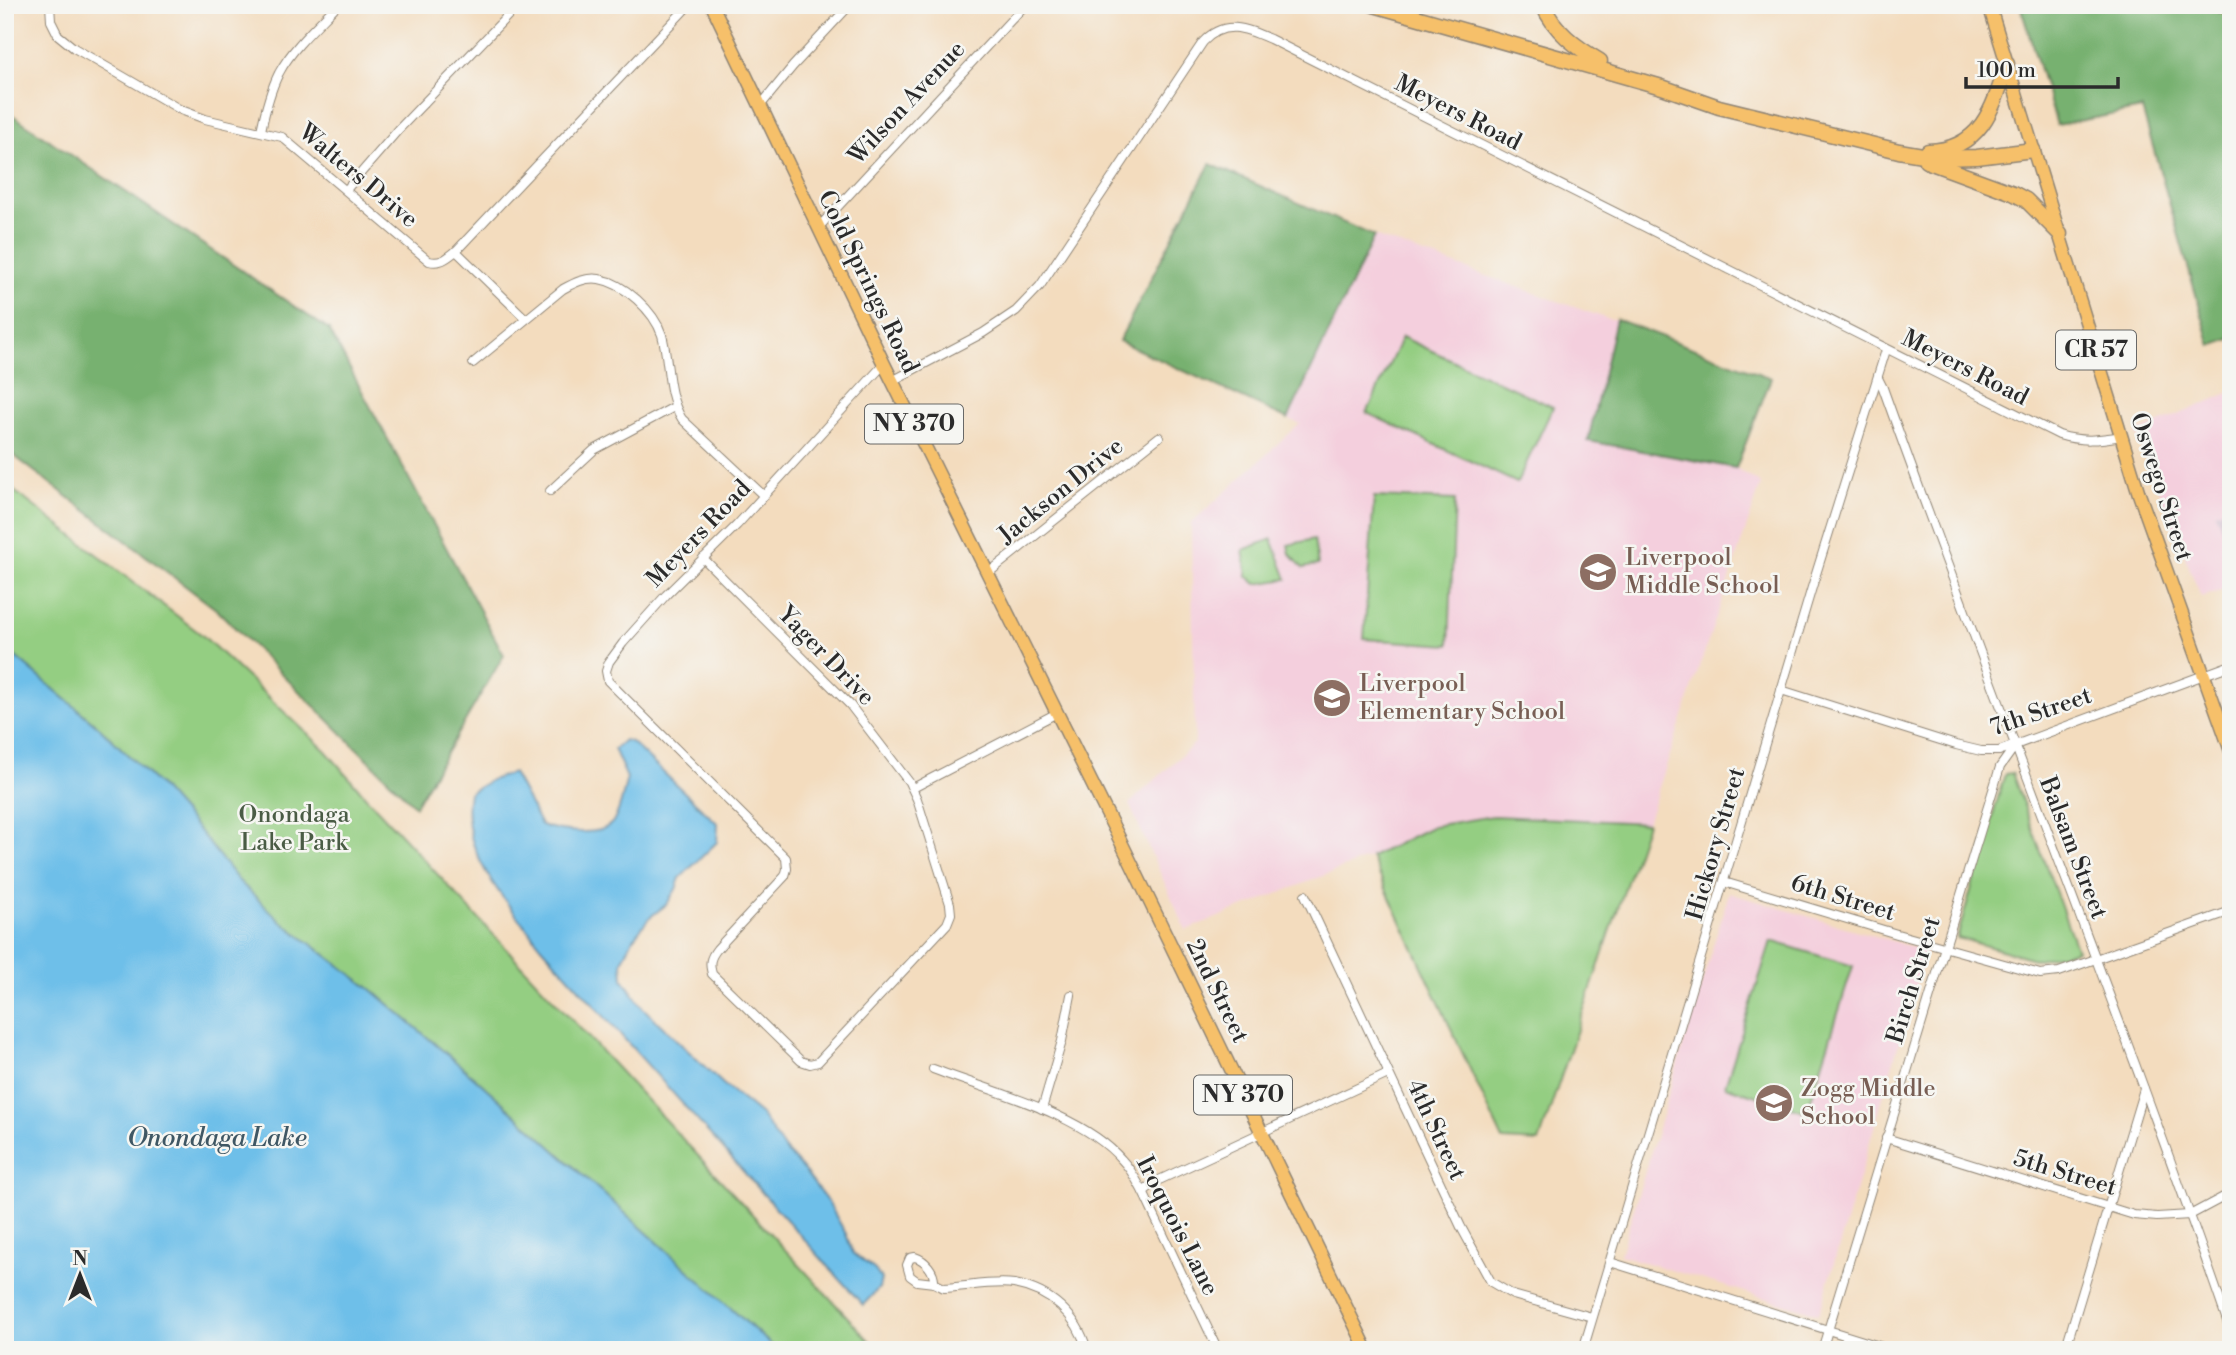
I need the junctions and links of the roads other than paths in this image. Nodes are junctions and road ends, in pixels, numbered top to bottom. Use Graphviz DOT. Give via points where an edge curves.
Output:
graph roads {
  1 [pos="50,5"];
  2 [pos="337,5"];
  3 [pos="518,5"];
  4 [pos="689,5"];
  5 [pos="712,5"];
  6 [pos="850,5"];
  7 [pos="1025,5"];
  8 [pos="1374,5"];
  9 [pos="1402,5"];
  10 [pos="1543,5"];
  11 [pos="1989,5"];
  12 [pos="2222,5"];
  13 [pos="2231,9"];
  14 [pos="1600,61"];
  15 [pos="2007,64"];
  16 [pos="760,106"];
  17 [pos="1783,124"];
  18 [pos="261,131"];
  19 [pos="2033,150"];
  20 [pos="1899,151"];
  21 [pos="346,190"];
  22 [pos="818,228"];
  23 [pos="2060,234"];
  24 [pos="456,251"];
  25 [pos="526,319"];
  26 [pos="1886,350"];
  27 [pos="473,363"];
  28 [pos="884,364"];
  29 [pos="1878,378"];
  30 [pos="892,381"];
  31 [pos="674,407"];
  32 [pos="2122,436"];
  33 [pos="1158,437"];
  34 [pos="550,491"];
  35 [pos="764,496"];
  36 [pos="703,558"];
  37 [pos="987,574"];
  38 [pos="2231,665"];
  39 [pos="2203,675"];
  40 [pos="1782,690"];
  41 [pos="1057,713"];
  42 [pos="661,735"];
  43 [pos="2015,746"];
  44 [pos="2231,751"];
  45 [pos="913,788"];
  46 [pos="1120,840"];
  47 [pos="1724,882"];
  48 [pos="1305,895"];
  49 [pos="2231,911"];
  50 [pos="1944,948"];
  51 [pos="2095,960"];
  52 [pos="1071,995"];
  53 [pos="933,1069"];
  54 [pos="1388,1074"];
  55 [pos="2144,1089"];
  56 [pos="1042,1109"];
  57 [pos="1262,1133"];
  58 [pos="1886,1138"];
  59 [pos="1143,1192"];
  60 [pos="2231,1193"];
  61 [pos="2108,1207"];
  62 [pos="2190,1215"];
  63 [pos="1610,1262"];
  64 [pos="934,1283"];
  65 [pos="1592,1317"];
  66 [pos="1828,1330"];
  67 [pos="2231,1332"];
  68 [pos="1087,1350"];
  69 [pos="1218,1350"];
  70 [pos="1367,1350"];
  71 [pos="1583,1350"];
  72 [pos="1822,1350"];
  73 [pos="1892,1350"];
  74 [pos="2065,1350"];
  1 -- 18 [label="street, Walters Drive" via="58,35 74,48 181,110"];
  2 -- 18 [label="street" via="280,71 268,97"];
  3 -- 21 [label="street"];
  4 -- 24 [label="street"];
  5 -- 16 [label="main road, Cold Springs Road / NY 370"];
  6 -- 16 [label="street"];
  7 -- 22 [label="street, Wilson Avenue"];
  8 -- 17 [label="highway"];
  9 -- 14 [label="highway"];
  10 -- 14 [label="highway" via="1562,35"];
  11 -- 15 [label="main road, CR 57"];
  12 -- 13 [label="highway"];
  14 -- 17 [label="highway" via="1706,93"];
  15 -- 19 [label="main road, CR 57"];
  15 -- 20 [label="highway" via="1991,112 1980,128 1941,150"];
  16 -- 22 [label="main road, Cold Springs Road / NY 370"];
  17 -- 20 [label="highway"];
  18 -- 21 [label="street, Walters Drive" via="282,137"];
  19 -- 20 [label="highway" via="1940,158"];
  19 -- 23 [label="main road, CR 57"];
  20 -- 23 [label="highway" via="2013,192"];
  21 -- 24 [label="street, Walters Drive" via="429,261 444,261"];
  22 -- 28 [label="main road, Cold Springs Road / NY 370"];
  23 -- 32 [label="main road, Oswego Street / CR 57"];
  24 -- 25 [label="street"];
  25 -- 27 [label="street"];
  25 -- 31 [label="street" via="579,280 613,283 649,312 658,326"];
  26 -- 29 [label="street, Hickory Street"];
  26 -- 30 [label="street, Meyers Road" via="1270,39 1234,27 1218,29 1203,42 1040,286 1016,311"];
  26 -- 32 [label="street, Meyers Road" via="2059,435 2092,441"];
  28 -- 30 [label="main road, Cold Springs Road / NY 370"];
  28 -- 35 [label="street, Meyers Road"];
  29 -- 40 [label="street, Hickory Street"];
  29 -- 43 [label="street, Balsam Street"];
  30 -- 37 [label="main road, Cold Springs Road / NY 370"];
  31 -- 34 [label="street" via="594,450"];
  31 -- 35 [label="street"];
  32 -- 39 [label="main road, Oswego Street / CR 57"];
  33 -- 37 [label="street, Jackson Drive"];
  35 -- 36 [label="street, Meyers Road"];
  36 -- 42 [label="street, Meyers Road" via="623,643 606,671 608,681"];
  36 -- 45 [label="street, Yager Drive" via="850,705"];
  37 -- 41 [label="main road, Cold Springs Road / NY 370"];
  38 -- 39 [label="street, 7th Street"];
  39 -- 43 [label="street, 7th Street"];
  39 -- 44 [label="main road, Oswego Street / CR 57"];
  40 -- 43 [label="street, 7th Street" via="1980,751"];
  40 -- 47 [label="street, Hickory Street"];
  41 -- 45 [label="street"];
  41 -- 46 [label="main road, Cold Springs Road / NY 370"];
  42 -- 45 [label="street, Yager Drive" via="786,858 785,876 717,949 709,966 722,984 810,1064 818,1062 947,924 951,914"];
  43 -- 50 [label="street, Birch Street" via="2000,768"];
  43 -- 51 [label="street, Balsam Street"];
  46 -- 57 [label="main road, 2nd Street / NY 370"];
  47 -- 50 [label="street, 6th Street"];
  47 -- 63 [label="street, Hickory Street"];
  48 -- 54 [label="street, 4th Street"];
  49 -- 51 [label="street, 6th Street"];
  50 -- 51 [label="street, 6th Street" via="2040,974"];
  50 -- 58 [label="street, Birch Street"];
  51 -- 55 [label="street, Balsam Street"];
  52 -- 56 [label="street"];
  53 -- 56 [label="street, Iroquois Lane"];
  54 -- 57 [label="street"];
  54 -- 65 [label="street, 4th Street" via="1491,1282 1513,1295"];
  55 -- 61 [label="street"];
  55 -- 62 [label="street, Balsam Street"];
  56 -- 59 [label="street, Iroquois Lane" via="1112,1149"];
  57 -- 59 [label="street" via="1157,1181"];
  57 -- 70 [label="main road, 2nd Street / NY 370"];
  58 -- 61 [label="street, 5th Street"];
  58 -- 66 [label="street, Birch Street"];
  59 -- 69 [label="street, Iroquois Lane"];
  60 -- 62 [label="street, 5th Street"];
  61 -- 62 [label="street, 5th Street" via="2134,1215"];
  61 -- 74 [label="street"];
  62 -- 67 [label="street, Balsam Street"];
  63 -- 65 [label="street, Hickory Street"];
  63 -- 66 [label="street"];
  64 -- 68 [label="street" via="944,1288 1012,1284 1032,1289 1072,1316"];
  65 -- 71 [label="street, Hickory Street"];
  66 -- 72 [label="street, Birch Street"];
  66 -- 73 [label="street"];
}
